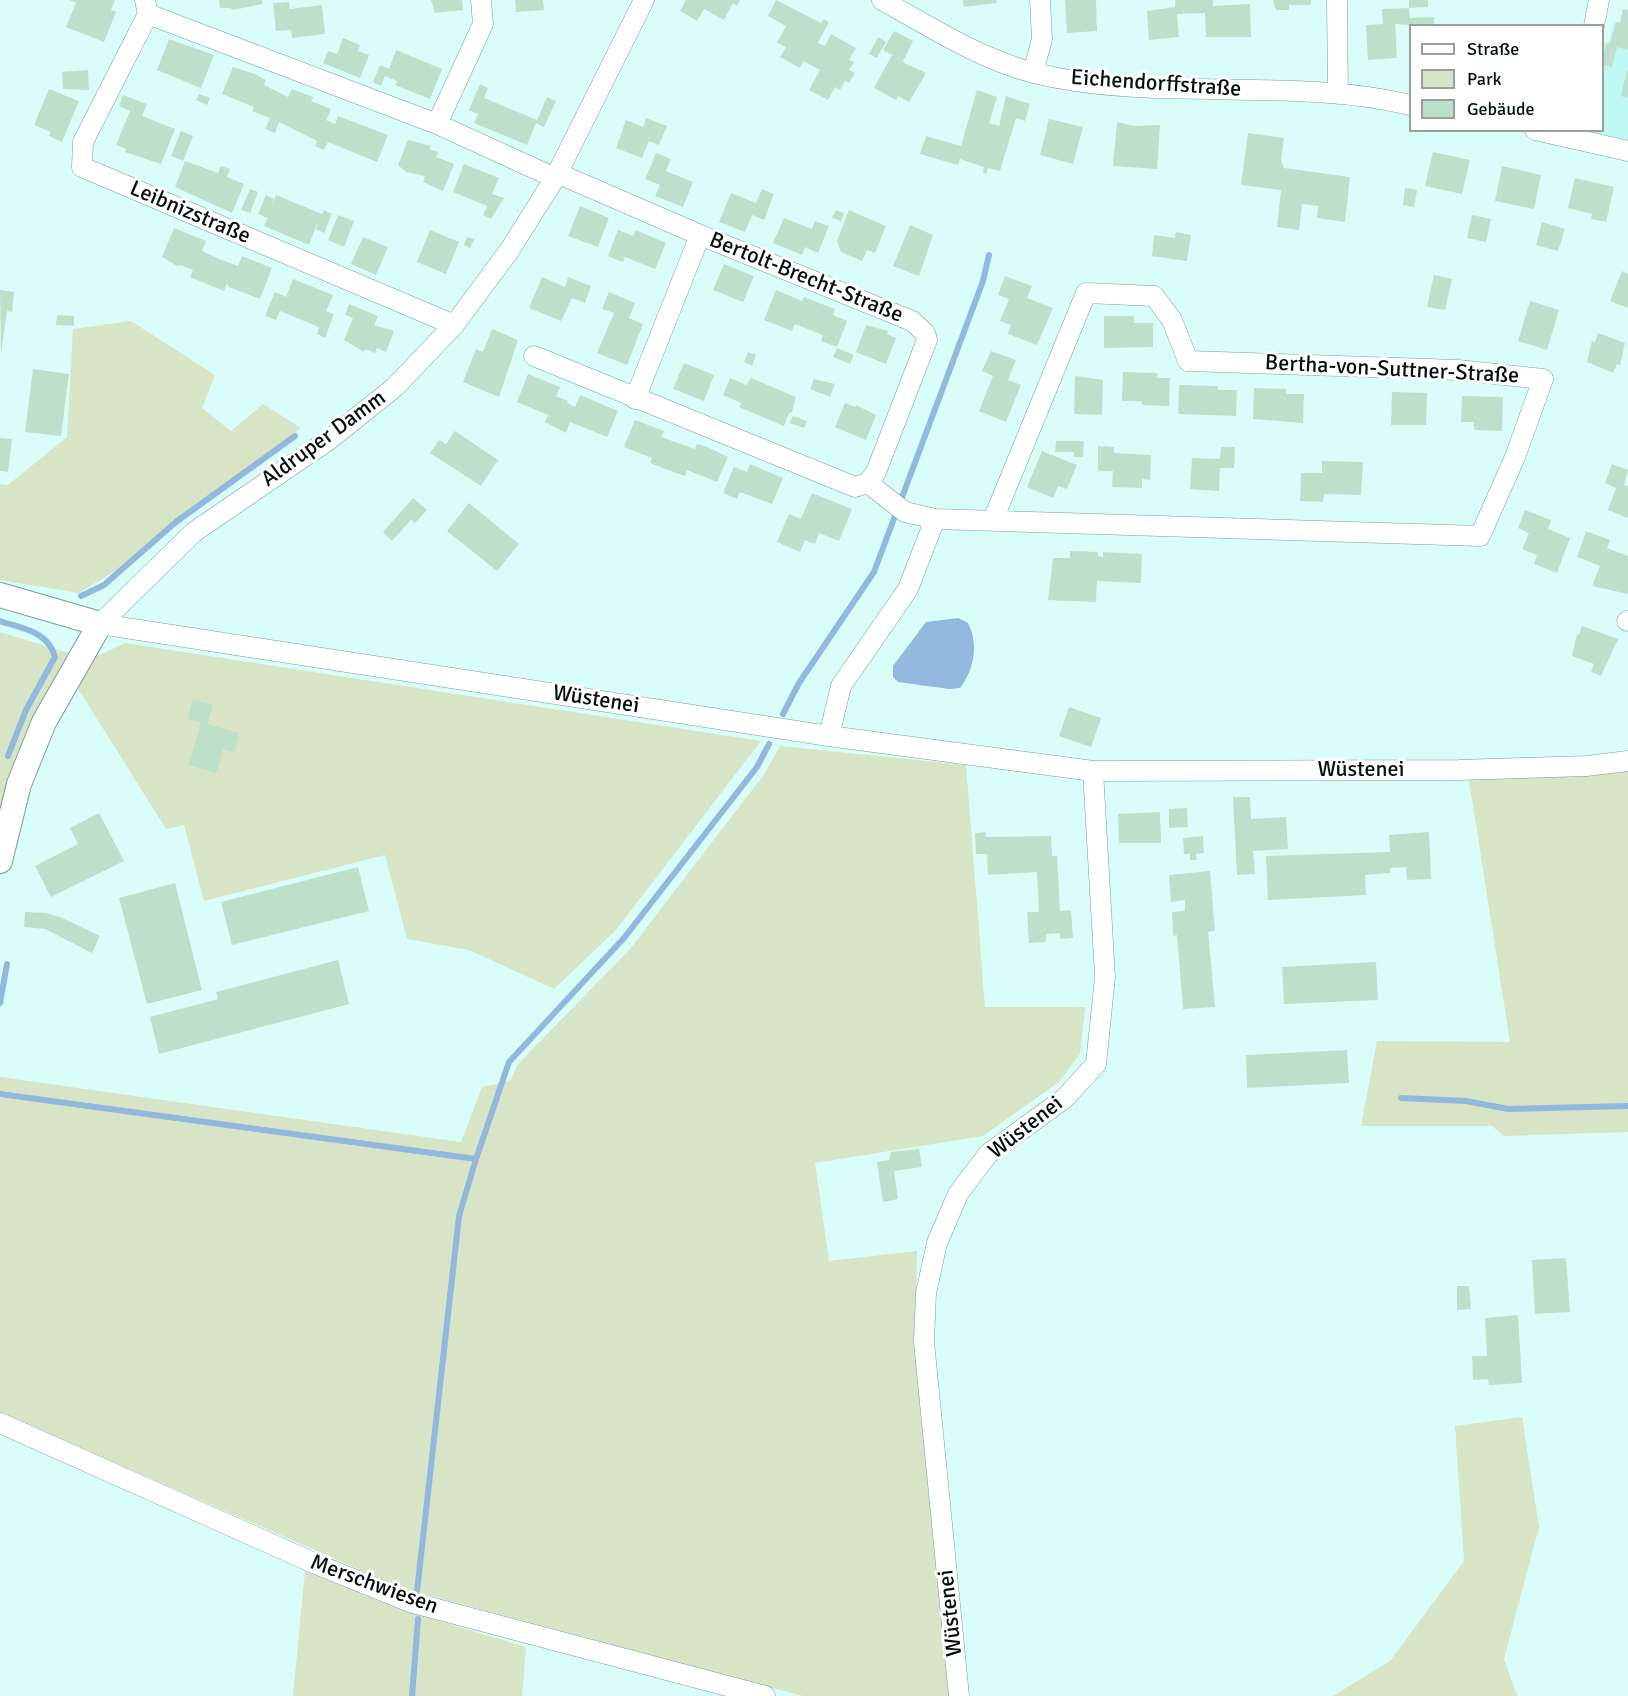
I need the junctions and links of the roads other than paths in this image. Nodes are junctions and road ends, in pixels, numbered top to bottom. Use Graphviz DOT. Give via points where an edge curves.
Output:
graph roads {
  1 [pos="481,0"];
  2 [pos="644,0"];
  3 [pos="882,0"];
  4 [pos="1040,0"];
  5 [pos="1337,0"];
  6 [pos="1599,0"];
  7 [pos="146,7"];
  8 [pos="1594,24"];
  9 [pos="1033,73"];
  10 [pos="1338,94"];
  11 [pos="1409,105"];
  12 [pos="437,124"];
  13 [pos="1553,132"];
  14 [pos="1571,134"];
  15 [pos="1628,151"];
  16 [pos="556,175"];
  17 [pos="700,235"];
  18 [pos="454,325"];
  19 [pos="534,356"];
  20 [pos="635,399"];
  21 [pos="868,483"];
  22 [pos="935,519"];
  23 [pos="993,520"];
  24 [pos="0,596"];
  25 [pos="100,624"];
  26 [pos="829,736"];
  27 [pos="1628,761"];
  28 [pos="1093,771"];
  29 [pos="0,861"];
  30 [pos="0,1423"];
  31 [pos="765,1696"];
  32 [pos="959,1696"];
  1 -- 12 [label="street" via="483,24"];
  2 -- 16 [label="street, Aldruper Damm"];
  3 -- 9 [label="street, Eichendorffstraße" via="973,50"];
  4 -- 9 [label="street" via="1042,39"];
  5 -- 10 [label="street"];
  6 -- 8 [label="street"];
  7 -- 12 [label="street, Leibnizstraße"];
  7 -- 18 [label="street, Leibnizstraße" via="83,142 81,167"];
  9 -- 10 [label="street, Eichendorffstraße" via="1113,85"];
  10 -- 11 [label="street, Eichendorffstraße" via="1367,95"];
  12 -- 16 [label="street, Leibnizstraße"];
  13 -- 14 [label="street"];
  14 -- 15 [label="street"];
  16 -- 17 [label="street, Bertolt-Brecht-Straße"];
  16 -- 18 [label="street, Aldruper Damm" via="509,251"];
  17 -- 20 [label="street, Bertolt-Brecht-Straße"];
  17 -- 21 [label="street, Bertolt-Brecht-Straße" via="912,321 925,333 927,340 876,472"];
  18 -- 25 [label="street, Aldruper Damm" via="395,387 339,432 194,532"];
  19 -- 20 [label="street"];
  20 -- 21 [label="street" via="855,487"];
  21 -- 22 [label="street, Bertha-von-Suttner-Straße" via="897,507"];
  22 -- 23 [label="street, Bertha-von-Suttner-Straße"];
  22 -- 26 [label="street" via="908,589 841,686"];
  23 -- 23 [label="street, Bertha-von-Suttner-Straße" via="1086,293 1154,296 1172,320 1188,361 1458,370 1543,379 1515,457 1480,536"];
  24 -- 25 [label="street"];
  25 -- 26 [label="street, Wüstenei"];
  25 -- 29 [label="street, Aldruper Damm" via="44,722 19,784"];
  26 -- 28 [label="street, Wüstenei"];
  27 -- 28 [label="street, Wüstenei" via="1459,770"];
  28 -- 32 [label="street, Wüstenei" via="1105,977 1096,1064 1065,1098 988,1155 964,1186 937,1243 926,1293 924,1342"];
  30 -- 31 [label="street, Merschwiesen" via="410,1602"];
}
